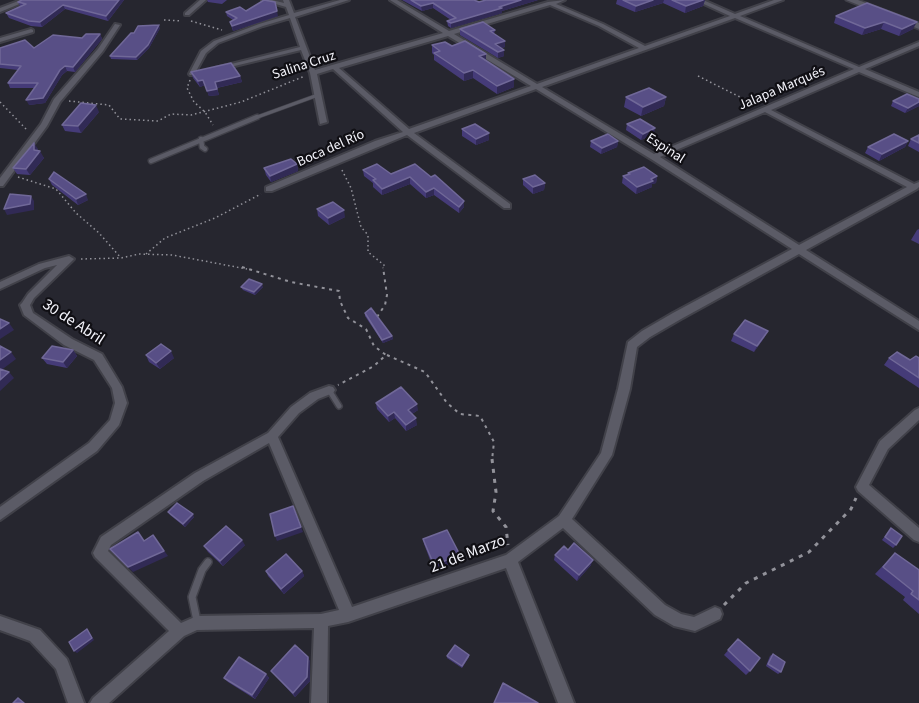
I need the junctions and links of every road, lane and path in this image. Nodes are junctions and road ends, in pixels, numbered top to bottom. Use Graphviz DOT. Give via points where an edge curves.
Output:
graph roads {
  1 [pos="26,0"];
  2 [pos="203,0"];
  3 [pos="265,0"];
  4 [pos="346,0"];
  5 [pos="393,0"];
  6 [pos="562,0"];
  7 [pos="698,0"];
  8 [pos="780,0"];
  9 [pos="850,0"];
  10 [pos="548,2"];
  11 [pos="288,3"];
  12 [pos="0,10"];
  13 [pos="187,14"];
  14 [pos="292,15"];
  15 [pos="733,16"];
  16 [pos="164,20"];
  17 [pos="117,25"];
  18 [pos="919,26"];
  19 [pos="31,31"];
  20 [pos="450,34"];
  21 [pos="231,35"];
  22 [pos="0,40"];
  23 [pos="919,44"];
  24 [pos="302,48"];
  25 [pos="644,48"];
  26 [pos="335,68"];
  27 [pos="214,69"];
  28 [pos="859,69"];
  29 [pos="203,72"];
  30 [pos="313,73"];
  31 [pos="698,76"];
  32 [pos="536,87"];
  33 [pos="187,88"];
  34 [pos="318,95"];
  35 [pos="919,95"];
  36 [pos="57,100"];
  37 [pos="0,102"];
  38 [pos="3,105"];
  39 [pos="0,108"];
  40 [pos="766,110"];
  41 [pos="205,112"];
  42 [pos="323,122"];
  43 [pos="224,129"];
  44 [pos="410,133"];
  45 [pos="201,139"];
  46 [pos="29,143"];
  47 [pos="204,149"];
  48 [pos="654,157"];
  49 [pos="335,160"];
  50 [pos="151,161"];
  51 [pos="6,175"];
  52 [pos="0,184"];
  53 [pos="916,185"];
  54 [pos="268,189"];
  55 [pos="507,206"];
  56 [pos="797,250"];
  57 [pos="146,255"];
  58 [pos="121,258"];
  59 [pos="69,260"];
  60 [pos="0,286"];
  61 [pos="375,321"];
  62 [pos="919,327"];
  63 [pos="386,355"];
  64 [pos="329,390"];
  65 [pos="339,406"];
  66 [pos="919,413"];
  67 [pos="272,435"];
  68 [pos="862,487"];
  69 [pos="0,514"];
  70 [pos="564,520"];
  71 [pos="919,536"];
  72 [pos="510,560"];
  73 [pos="208,562"];
  74 [pos="715,614"];
  75 [pos="348,615"];
  76 [pos="321,621"];
  77 [pos="0,622"];
  78 [pos="197,623"];
  79 [pos="179,632"];
  80 [pos="76,703"];
  81 [pos="98,703"];
  82 [pos="319,703"];
  83 [pos="566,703"];
  1 -- 12 [label="street"];
  2 -- 13 [label="street"];
  3 -- 11 [label="street"];
  4 -- 14 [label="street"];
  5 -- 20 [label="street, Espinal"];
  6 -- 10 [label="street, Salina Cruz"];
  7 -- 15 [label="street"];
  8 -- 15 [label="street, Boca del Río"];
  9 -- 18 [label="main road"];
  10 -- 20 [label="street, Salina Cruz"];
  10 -- 25 [label="street"];
  11 -- 14 [label="street"];
  14 -- 21 [label="street"];
  14 -- 24 [label="street"];
  15 -- 25 [label="street, Boca del Río"];
  15 -- 28 [label="street"];
  16 -- 21 [label="path" via="201,23"];
  17 -- 36 [label="street" via="101,50"];
  19 -- 22 [label="street"];
  20 -- 26 [label="street, Salina Cruz"];
  20 -- 32 [label="street, Espinal"];
  21 -- 29 [label="street" via="203,52 192,74"];
  23 -- 28 [label="street, Jalapa Marqués"];
  24 -- 27 [label="street"];
  24 -- 30 [label="street"];
  25 -- 32 [label="street, Boca del Río"];
  26 -- 30 [label="street, Salina Cruz"];
  26 -- 44 [label="street"];
  28 -- 35 [label="street"];
  28 -- 40 [label="street, Jalapa Marqués"];
  30 -- 34 [label="street"];
  30 -- 41 [label="path, Salina Cruz"];
  31 -- 40 [label="path"];
  32 -- 44 [label="street, Boca del Río"];
  32 -- 48 [label="street, Espinal"];
  33 -- 41 [label="path"];
  34 -- 42 [label="street"];
  34 -- 43 [label="lane"];
  36 -- 41 [label="path, Salina Cruz" via="109,105 120,119 158,121 171,114"];
  36 -- 46 [label="street"];
  37 -- 38 [label="path"];
  38 -- 39 [label="path"];
  38 -- 46 [label="path" via="27,130"];
  40 -- 48 [label="street, Jalapa Marqués"];
  40 -- 53 [label="street"];
  41 -- 43 [label="path" via="212,125"];
  43 -- 45 [label="lane"];
  44 -- 49 [label="street, Boca del Río"];
  44 -- 55 [label="street"];
  45 -- 47 [label="lane"];
  45 -- 50 [label="lane"];
  46 -- 51 [label="street"];
  48 -- 56 [label="street, Espinal"];
  49 -- 54 [label="street, Boca del Río"];
  49 -- 61 [label="path" via="351,188 361,227 368,235 368,252 384,265 387,295"];
  51 -- 52 [label="street"];
  51 -- 58 [label="path" via="56,189"];
  53 -- 56 [label="street, 21 de Marzo"];
  54 -- 57 [label="path" via="215,218 165,238"];
  56 -- 62 [label="street, Espinal"];
  56 -- 70 [label="street, 21 de Marzo" via="646,333 632,345 606,455"];
  57 -- 58 [label="path"];
  57 -- 63 [label="path" via="234,264 291,282 339,291 348,318 366,329 374,346"];
  58 -- 59 [label="path"];
  59 -- 60 [label="street" via="42,266"];
  59 -- 69 [label="street, 30 de Abril" via="32,296 26,305 29,315 98,357 117,387 121,403 115,422 93,447"];
  63 -- 64 [label="path" via="374,366"];
  63 -- 72 [label="path" via="425,372 460,414 480,416 494,442 493,511 506,526"];
  64 -- 65 [label="lane"];
  64 -- 67 [label="street" via="295,410"];
  66 -- 68 [label="street" via="884,445"];
  67 -- 75 [label="street"];
  67 -- 79 [label="street" via="199,477 106,541 100,553"];
  68 -- 71 [label="street"];
  68 -- 74 [label="path" via="851,509 809,552 746,583"];
  70 -- 72 [label="street, 21 de Marzo"];
  70 -- 74 [label="street" via="660,610 679,621 695,624"];
  72 -- 75 [label="street, 21 de Marzo"];
  72 -- 83 [label="street"];
  73 -- 78 [label="lane" via="192,597"];
  75 -- 76 [label="street, 21 de Marzo"];
  76 -- 78 [label="street, 21 de Marzo"];
  76 -- 82 [label="street"];
  77 -- 80 [label="street" via="42,642 62,664"];
  78 -- 79 [label="street, 21 de Marzo"];
  79 -- 81 [label="street, 21 de Marzo"];
}
